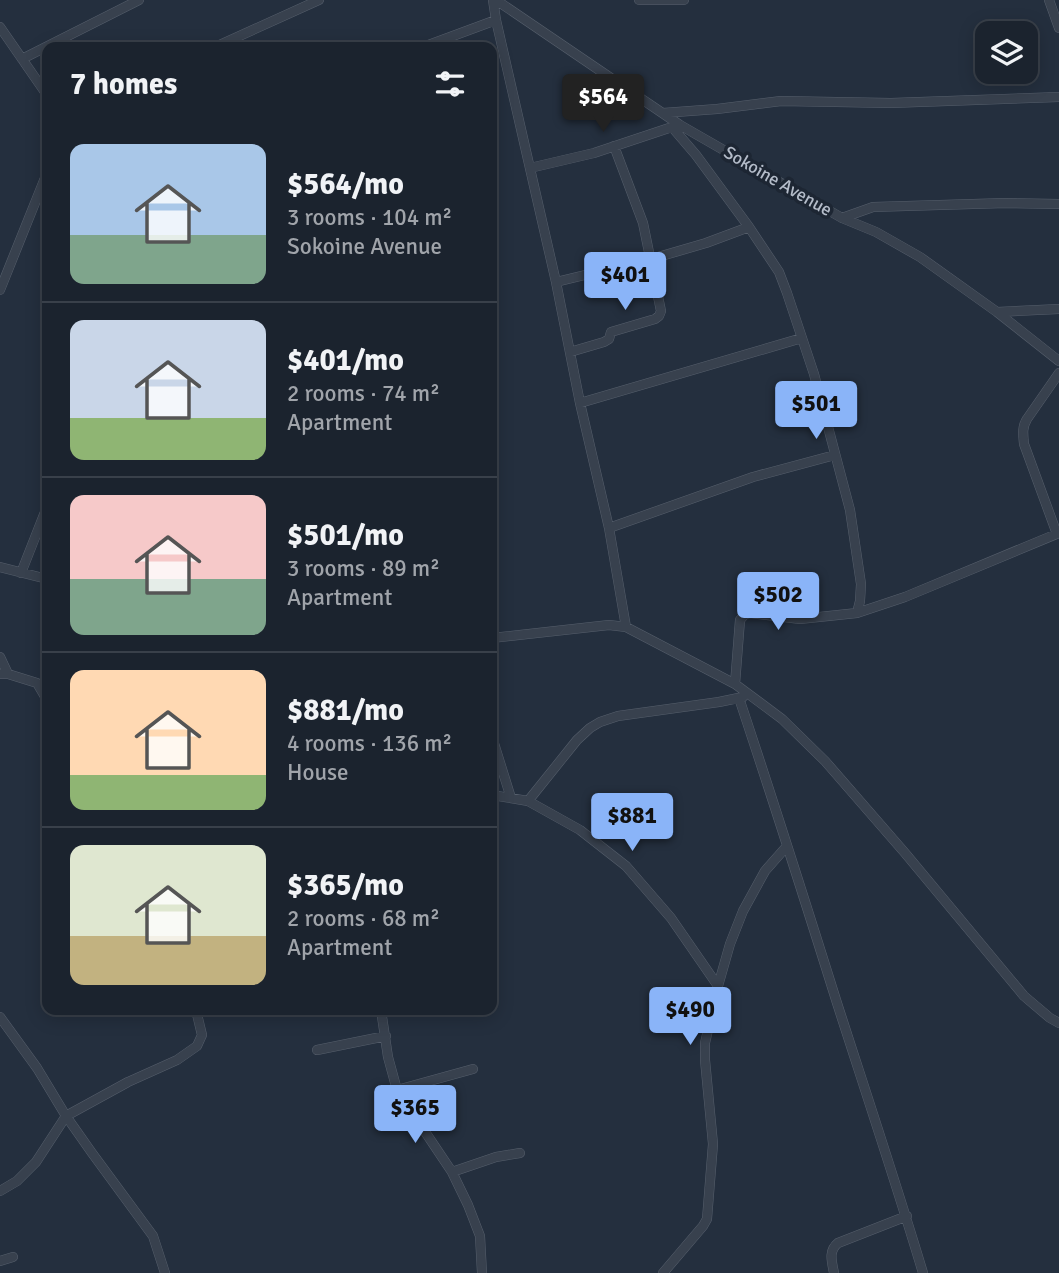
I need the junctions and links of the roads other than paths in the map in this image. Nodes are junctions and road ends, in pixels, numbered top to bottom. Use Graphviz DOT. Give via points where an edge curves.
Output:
graph roads {
  1 [pos="139,0"];
  2 [pos="319,0"];
  3 [pos="639,0"];
  4 [pos="684,0"];
  5 [pos="1049,0"];
  6 [pos="500,1"];
  7 [pos="496,20"];
  8 [pos="0,27"];
  9 [pos="1059,28"];
  10 [pos="54,42"];
  11 [pos="226,42"];
  12 [pos="437,42"];
  13 [pos="42,48"];
  14 [pos="22,58"];
  15 [pos="42,88"];
  16 [pos="1059,97"];
  17 [pos="663,113"];
  18 [pos="676,126"];
  19 [pos="614,146"];
  20 [pos="530,168"];
  21 [pos="42,185"];
  22 [pos="1059,204"];
  23 [pos="842,218"];
  24 [pos="749,226"];
  25 [pos="651,259"];
  26 [pos="556,282"];
  27 [pos="0,290"];
  28 [pos="1059,309"];
  29 [pos="997,312"];
  30 [pos="802,338"];
  31 [pos="570,352"];
  32 [pos="1059,361"];
  33 [pos="1059,373"];
  34 [pos="580,403"];
  35 [pos="835,455"];
  36 [pos="42,520"];
  37 [pos="609,528"];
  38 [pos="1058,533"];
  39 [pos="0,567"];
  40 [pos="21,573"];
  41 [pos="42,578"];
  42 [pos="857,613"];
  43 [pos="626,627"];
  44 [pos="497,637"];
  45 [pos="0,657"];
  46 [pos="4,674"];
  47 [pos="42,678"];
  48 [pos="37,683"];
  49 [pos="735,684"];
  50 [pos="42,692"];
  51 [pos="744,696"];
  52 [pos="497,753"];
  53 [pos="497,796"];
  54 [pos="511,798"];
  55 [pos="528,801"];
  56 [pos="787,846"];
  57 [pos="718,986"];
  58 [pos="198,1015"];
  59 [pos="382,1015"];
  60 [pos="0,1017"];
  61 [pos="1059,1023"];
  62 [pos="386,1036"];
  63 [pos="317,1050"];
  64 [pos="473,1069"];
  65 [pos="397,1090"];
  66 [pos="66,1116"];
  67 [pos="520,1153"];
  68 [pos="452,1172"];
  69 [pos="0,1191"];
  70 [pos="906,1216"];
  71 [pos="13,1257"];
  72 [pos="0,1261"];
  73 [pos="165,1273"];
  74 [pos="482,1273"];
  75 [pos="663,1273"];
  76 [pos="834,1273"];
  77 [pos="923,1273"];
  1 -- 10 [label="street"];
  2 -- 11 [label="street"];
  3 -- 4 [label="street"];
  5 -- 9 [label="street"];
  6 -- 7 [label="street"];
  6 -- 17 [label="street, Sokoine Avenue"];
  7 -- 12 [label="street"];
  7 -- 20 [label="street"];
  8 -- 14 [label="street"];
  13 -- 14 [label="street"];
  14 -- 15 [label="street"];
  16 -- 17 [label="street" via="891,103 781,101"];
  17 -- 18 [label="street, Sokoine Avenue"];
  18 -- 19 [label="street"];
  18 -- 23 [label="street, Sokoine Avenue"];
  18 -- 24 [label="street"];
  19 -- 20 [label="street"];
  19 -- 25 [label="street" via="643,223"];
  20 -- 26 [label="street"];
  21 -- 27 [label="street"];
  22 -- 23 [label="street" via="873,207"];
  23 -- 29 [label="street, Sokoine Avenue" via="898,244"];
  24 -- 25 [label="street"];
  24 -- 30 [label="street" via="779,272"];
  25 -- 26 [label="street"];
  25 -- 31 [label="street" via="659,316"];
  26 -- 31 [label="street"];
  28 -- 29 [label="street"];
  29 -- 32 [label="street, Sokoine Avenue"];
  30 -- 34 [label="street"];
  30 -- 35 [label="street"];
  31 -- 34 [label="street"];
  33 -- 38 [label="street" via="1023,432"];
  34 -- 37 [label="street"];
  35 -- 37 [label="street" via="753,477"];
  35 -- 42 [label="street" via="859,562"];
  36 -- 40 [label="street"];
  37 -- 43 [label="street"];
  38 -- 42 [label="street"];
  39 -- 40 [label="street"];
  40 -- 41 [label="street"];
  42 -- 49 [label="street" via="800,619 745,614 740,620"];
  43 -- 44 [label="street"];
  43 -- 49 [label="street"];
  45 -- 46 [label="street"];
  46 -- 48 [label="street"];
  47 -- 48 [label="street"];
  48 -- 50 [label="street"];
  49 -- 51 [label="street"];
  51 -- 55 [label="street" via="600,722 578,740"];
  51 -- 56 [label="street"];
  51 -- 61 [label="street" via="782,719 825,761 1024,996"];
  52 -- 54 [label="street"];
  53 -- 54 [label="street"];
  54 -- 55 [label="street"];
  55 -- 57 [label="street" via="580,830 625,866 671,918"];
  56 -- 57 [label="street" via="765,871 743,911"];
  56 -- 70 [label="street"];
  57 -- 75 [label="street" via="705,1043 713,1144 707,1219"];
  58 -- 66 [label="street" via="202,1035 190,1053"];
  59 -- 62 [label="street"];
  60 -- 66 [label="street"];
  62 -- 63 [label="street"];
  62 -- 65 [label="street"];
  64 -- 65 [label="street"];
  65 -- 68 [label="street"];
  66 -- 69 [label="street" via="36,1162"];
  66 -- 73 [label="street" via="153,1236"];
  67 -- 68 [label="street"];
  68 -- 74 [label="street" via="480,1236"];
  70 -- 76 [label="street" via="838,1243 831,1251"];
  70 -- 77 [label="street"];
  71 -- 72 [label="street"];
}
